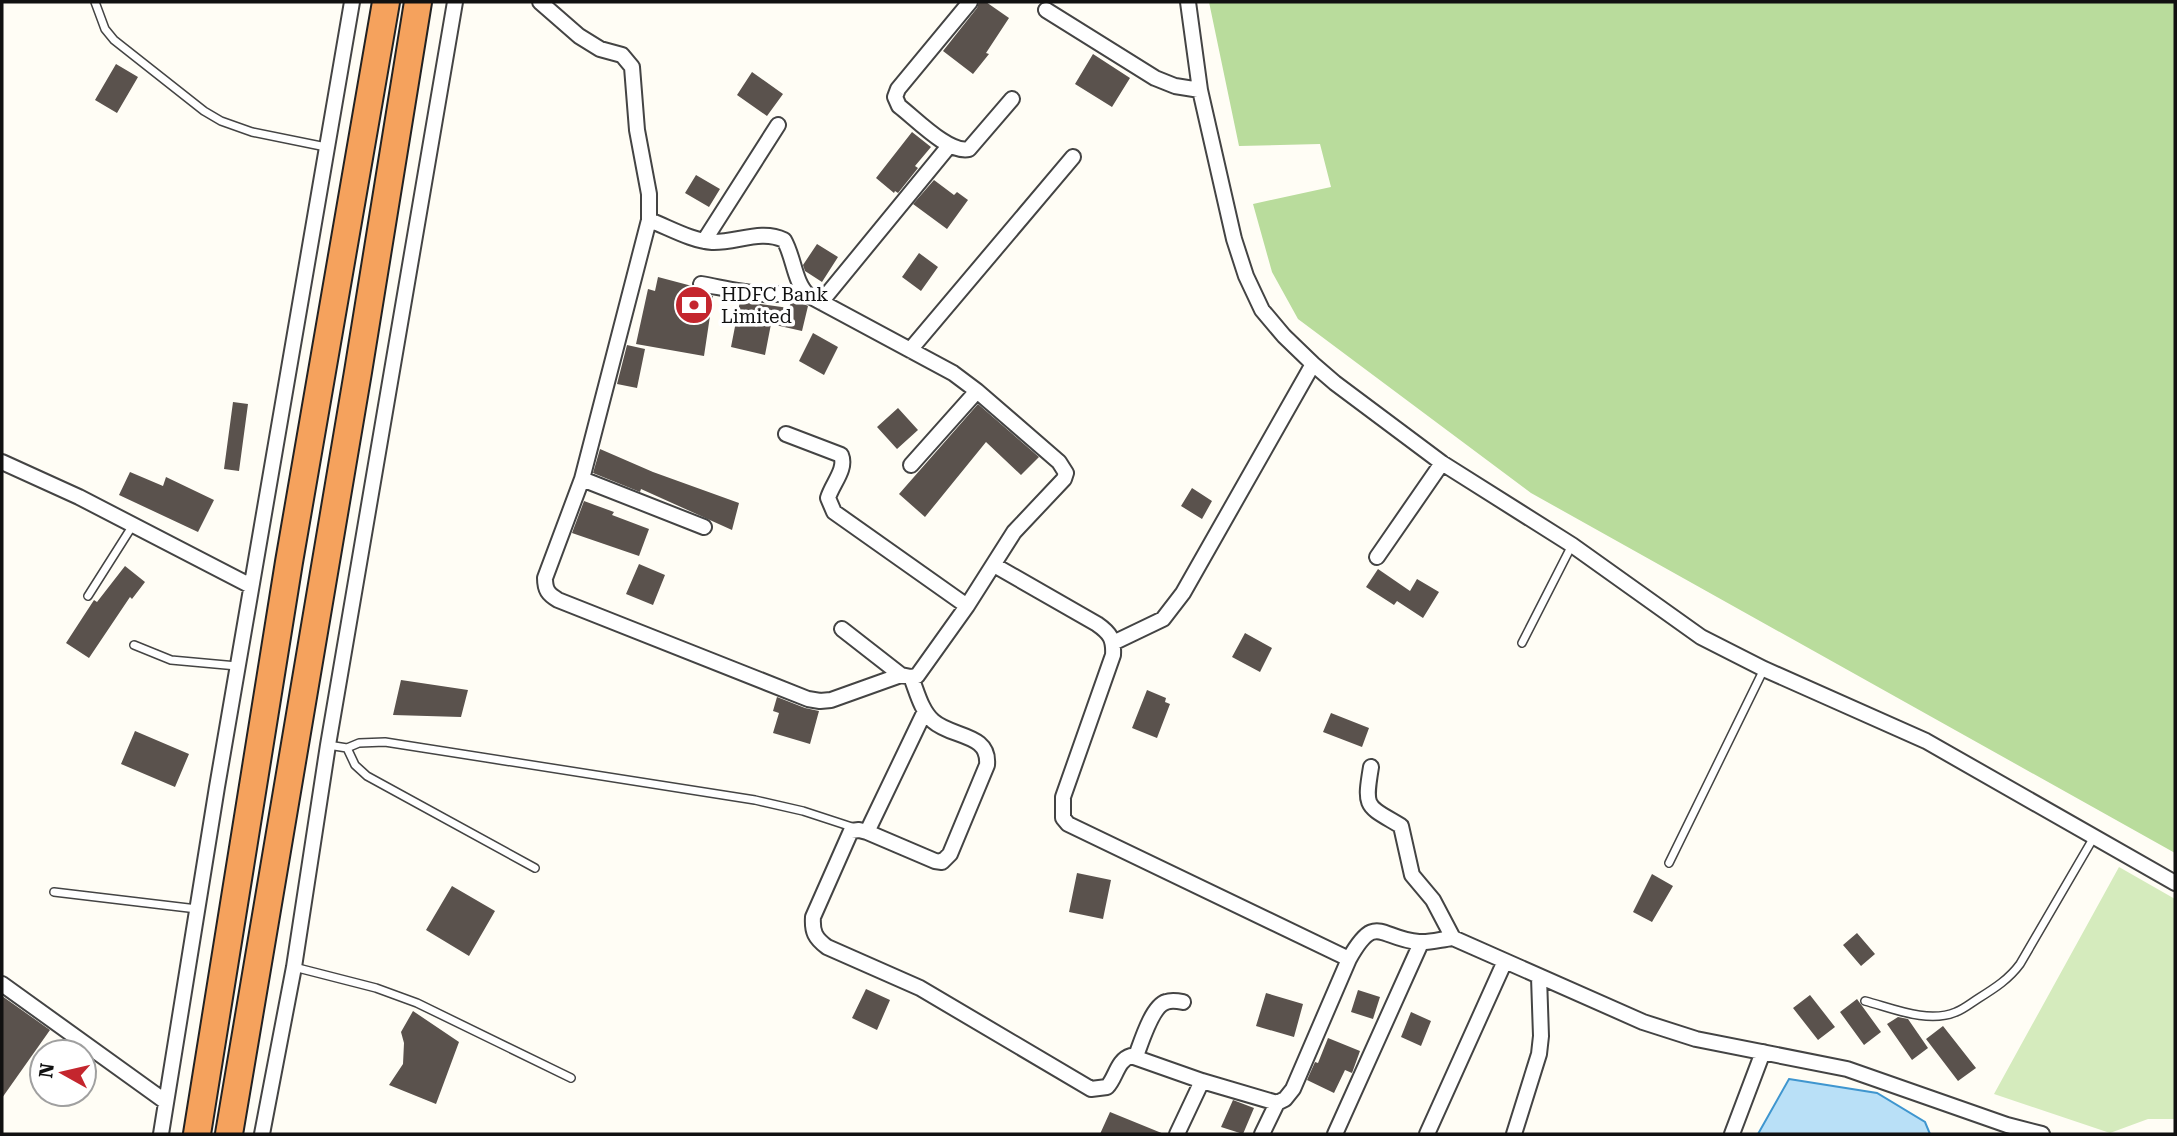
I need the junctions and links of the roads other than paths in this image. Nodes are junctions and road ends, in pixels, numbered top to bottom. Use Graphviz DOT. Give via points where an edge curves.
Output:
graph roads {
  1 [pos="95,2"];
  2 [pos="352,2"];
  3 [pos="386,2"];
  4 [pos="418,2"];
  5 [pos="455,2"];
  6 [pos="540,2"];
  7 [pos="970,2"];
  8 [pos="1188,2"];
  9 [pos="1046,10"];
  10 [pos="1200,90"];
  11 [pos="1012,99"];
  12 [pos="778,125"];
  13 [pos="950,146"];
  14 [pos="326,147"];
  15 [pos="1073,157"];
  16 [pos="649,220"];
  17 [pos="704,241"];
  18 [pos="701,284"];
  19 [pos="802,290"];
  20 [pos="821,302"];
  21 [pos="910,350"];
  22 [pos="1313,364"];
  23 [pos="977,391"];
  24 [pos="786,434"];
  25 [pos="2,462"];
  26 [pos="1442,463"];
  27 [pos="911,465"];
  28 [pos="582,479"];
  29 [pos="133,525"];
  30 [pos="704,527"];
  31 [pos="1572,545"];
  32 [pos="1377,557"];
  33 [pos="994,565"];
  34 [pos="251,586"];
  35 [pos="88,596"];
  36 [pos="967,606"];
  37 [pos="842,629"];
  38 [pos="1113,643"];
  39 [pos="1522,643"];
  40 [pos="134,645"];
  41 [pos="237,666"];
  42 [pos="1764,669"];
  43 [pos="906,676"];
  44 [pos="925,711"];
  45 [pos="328,745"];
  46 [pos="347,748"];
  47 [pos="1371,768"];
  48 [pos="863,831"];
  49 [pos="2094,837"];
  50 [pos="1669,863"];
  51 [pos="535,868"];
  52 [pos="2175,883"];
  53 [pos="54,892"];
  54 [pos="197,909"];
  55 [pos="1453,938"];
  56 [pos="1421,943"];
  57 [pos="1349,959"];
  58 [pos="1505,961"];
  59 [pos="294,967"];
  60 [pos="1539,977"];
  61 [pos="2,984"];
  62 [pos="1865,1001"];
  63 [pos="1183,1002"];
  64 [pos="1763,1052"];
  65 [pos="1136,1056"];
  66 [pos="571,1078"];
  67 [pos="1202,1081"];
  68 [pos="166,1102"];
  69 [pos="1277,1103"];
  70 [pos="161,1134"];
  71 [pos="197,1134"];
  72 [pos="229,1134"];
  73 [pos="262,1134"];
  74 [pos="1177,1134"];
  75 [pos="1262,1134"];
  76 [pos="1335,1134"];
  77 [pos="1427,1134"];
  78 [pos="1514,1134"];
  79 [pos="1732,1134"];
  80 [pos="2042,1134"];
  1 -- 14 [label="lane" via="114,40 204,111 236,127"];
  2 -- 14 [label="street"];
  3 -- 71 [label="highway"];
  4 -- 72 [label="highway"];
  5 -- 45 [label="street"];
  6 -- 16 [label="street" via="579,36 622,55 632,67"];
  7 -- 13 [label="street" via="895,97 899,106"];
  8 -- 10 [label="street"];
  9 -- 10 [label="street" via="1155,78"];
  10 -- 22 [label="street" via="1245,276 1262,310"];
  11 -- 13 [label="street" via="969,149"];
  12 -- 17 [label="street"];
  13 -- 20 [label="street"];
  14 -- 34 [label="street"];
  15 -- 21 [label="street"];
  16 -- 17 [label="street"];
  16 -- 28 [label="street"];
  17 -- 19 [label="street" via="765,235 784,240"];
  18 -- 19 [label="street" via="770,295"];
  19 -- 20 [label="street"];
  20 -- 21 [label="street"];
  21 -- 23 [label="street"];
  22 -- 26 [label="street"];
  22 -- 38 [label="street" via="1183,593 1163,619"];
  23 -- 27 [label="street"];
  23 -- 33 [label="street" via="1066,473 1014,532"];
  24 -- 36 [label="street" via="841,455 842,468 828,498 834,512"];
  25 -- 29 [label="street"];
  26 -- 31 [label="street"];
  26 -- 32 [label="street"];
  28 -- 30 [label="street"];
  28 -- 43 [label="street" via="545,578 550,595 808,699 831,700"];
  29 -- 34 [label="street"];
  29 -- 35 [label="lane"];
  31 -- 39 [label="lane"];
  31 -- 42 [label="street" via="1701,637"];
  33 -- 36 [label="street"];
  33 -- 38 [label="street" via="1110,632"];
  34 -- 41 [label="street"];
  36 -- 43 [label="street" via="923,670"];
  37 -- 43 [label="street"];
  38 -- 57 [label="street" via="1113,655 1062,797 1062,818"];
  40 -- 41 [label="lane" via="171,660"];
  41 -- 54 [label="street"];
  42 -- 49 [label="street" via="1926,741"];
  42 -- 50 [label="lane"];
  43 -- 44 [label="street"];
  44 -- 48 [label="street"];
  44 -- 48 [label="street" via="947,730 979,742 988,754 950,854 942,862 935,861"];
  45 -- 46 [label="lane"];
  45 -- 59 [label="street"];
  46 -- 48 [label="lane" via="385,743 754,800"];
  46 -- 51 [label="lane" via="367,776"];
  47 -- 55 [label="street" via="1368,804 1401,826 1412,875 1433,900"];
  48 -- 65 [label="street" via="851,831 846,839 813,917 816,939 920,988 1091,1089 1107,1087 1125,1058"];
  49 -- 52 [label="street"];
  49 -- 62 [label="lane" via="2020,964 2000,985 1955,1012 1939,1016"];
  53 -- 54 [label="lane"];
  54 -- 68 [label="street"];
  55 -- 56 [label="street"];
  55 -- 58 [label="street"];
  56 -- 57 [label="street" via="1387,933 1368,933"];
  56 -- 76 [label="street"];
  57 -- 69 [label="street" via="1293,1089"];
  58 -- 60 [label="street"];
  58 -- 77 [label="street"];
  59 -- 66 [label="lane" via="417,1003"];
  59 -- 73 [label="street"];
  60 -- 64 [label="street" via="1653,1026"];
  60 -- 78 [label="street" via="1539,1054"];
  61 -- 68 [label="street"];
  63 -- 65 [label="street" via="1160,1004"];
  64 -- 79 [label="street"];
  64 -- 80 [label="street" via="1847,1069"];
  65 -- 67 [label="street"];
  67 -- 69 [label="street"];
  67 -- 74 [label="street"];
  68 -- 70 [label="street"];
  69 -- 75 [label="street"];
}
